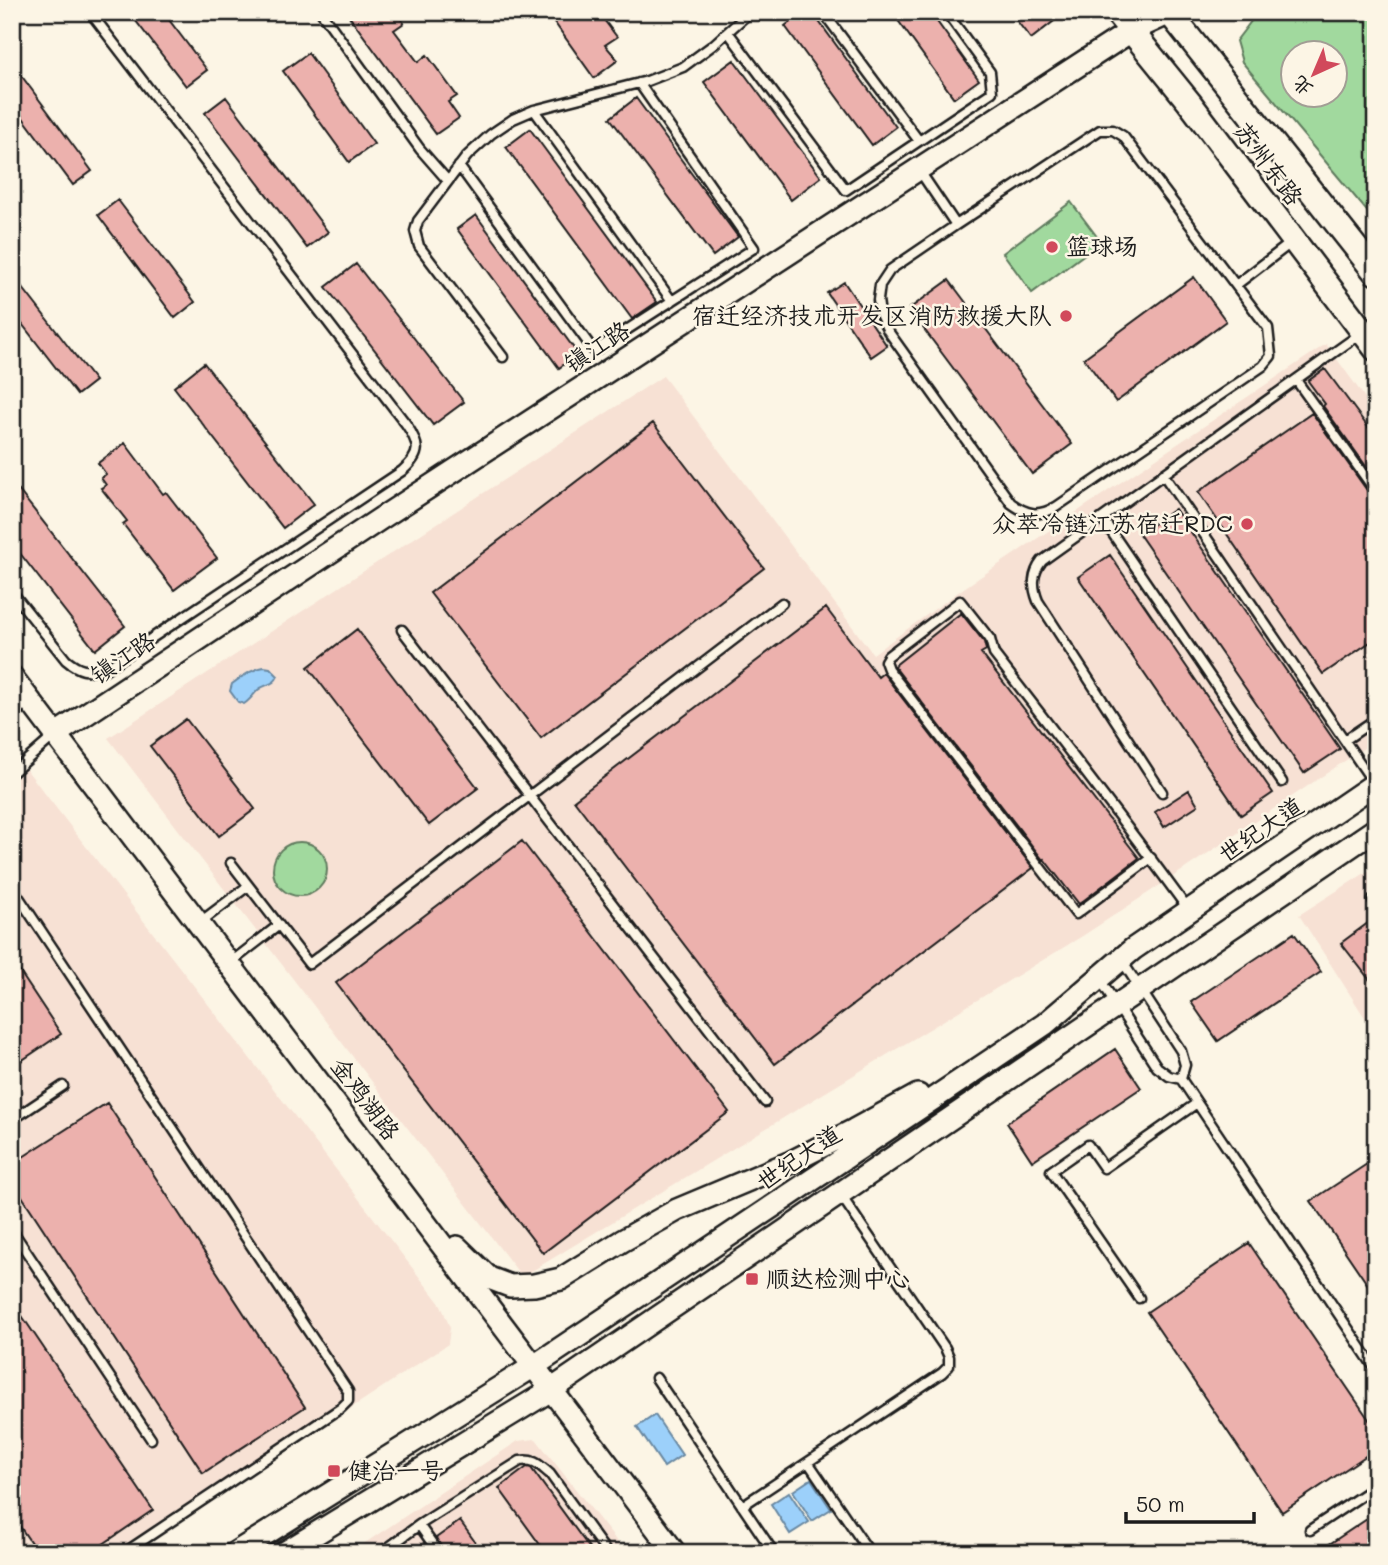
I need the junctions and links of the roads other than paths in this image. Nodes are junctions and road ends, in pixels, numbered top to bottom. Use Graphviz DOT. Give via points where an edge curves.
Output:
graph roads {
  1 [pos="90,12"];
  2 [pos="321,12"];
  3 [pos="750,12"];
  4 [pos="823,12"];
  5 [pos="946,12"];
  6 [pos="1116,12"];
  7 [pos="1170,13"];
  8 [pos="1132,31"];
  9 [pos="728,32"];
  10 [pos="639,83"];
  11 [pos="534,110"];
  12 [pos="919,141"];
  13 [pos="460,166"];
  14 [pos="919,170"];
  15 [pos="448,181"];
  16 [pos="956,225"];
  17 [pos="1294,241"];
  18 [pos="1376,273"];
  19 [pos="1236,285"];
  20 [pos="672,301"];
  21 [pos="1369,341"];
  22 [pos="503,357"];
  23 [pos="1296,380"];
  24 [pos="1163,474"];
  25 [pos="1376,492"];
  26 [pos="1102,518"];
  27 [pos="12,592"];
  28 [pos="782,603"];
  29 [pos="402,630"];
  30 [pos="12,677"];
  31 [pos="30,700"];
  32 [pos="12,715"];
  33 [pos="1376,719"];
  34 [pos="56,734"];
  35 [pos="1345,740"];
  36 [pos="12,773"];
  37 [pos="1282,782"];
  38 [pos="1375,784"];
  39 [pos="1162,792"];
  40 [pos="529,796"];
  41 [pos="1376,829"];
  42 [pos="1151,858"];
  43 [pos="231,863"];
  44 [pos="248,886"];
  45 [pos="12,887"];
  46 [pos="1376,898"];
  47 [pos="1376,904"];
  48 [pos="1189,911"];
  49 [pos="199,923"];
  50 [pos="279,925"];
  51 [pos="1121,960"];
  52 [pos="230,963"];
  53 [pos="1099,978"];
  54 [pos="1139,990"];
  55 [pos="1117,1005"];
  56 [pos="1045,1024"];
  57 [pos="1181,1079"];
  58 [pos="63,1086"];
  59 [pos="765,1102"];
  60 [pos="1197,1103"];
  61 [pos="12,1120"];
  62 [pos="840,1194"];
  63 [pos="409,1200"];
  64 [pos="12,1230"];
  65 [pos="1139,1298"];
  66 [pos="534,1366"];
  67 [pos="1376,1370"];
  68 [pos="656,1378"];
  69 [pos="551,1390"];
  70 [pos="151,1439"];
  71 [pos="808,1462"];
  72 [pos="1376,1486"];
  73 [pos="742,1506"];
  74 [pos="419,1525"];
  75 [pos="1310,1530"];
  76 [pos="124,1553"];
  77 [pos="235,1553"];
  78 [pos="284,1553"];
  79 [pos="381,1553"];
  80 [pos="439,1553"];
  81 [pos="607,1553"];
  82 [pos="675,1553"];
  83 [pos="774,1553"];
  84 [pos="870,1553"];
  1 -- 27 [label="lane" via="406,424 418,447 414,461 402,471 104,670 90,672 65,660"];
  2 -- 15 [label="lane"];
  3 -- 9 [label="lane"];
  4 -- 12 [label="lane"];
  5 -- 12 [label="lane" via="990,72 992,92"];
  6 -- 8 [label="main road, 苏州东路"];
  7 -- 8 [label="street, 镇江路"];
  7 -- 18 [label="main road, 苏州东路"];
  8 -- 14 [label="street, 镇江路"];
  8 -- 17 [label="main road, 苏州东路"];
  9 -- 10 [label="lane" via="683,67"];
  9 -- 12 [label="lane" via="846,190"];
  10 -- 11 [label="lane"];
  10 -- 20 [label="lane" via="754,248"];
  11 -- 13 [label="lane" via="491,134"];
  11 -- 20 [label="lane"];
  13 -- 15 [label="lane"];
  13 -- 20 [label="lane" via="594,351"];
  14 -- 16 [label="lane"];
  14 -- 34 [label="street, 镇江路"];
  15 -- 22 [label="lane" via="418,220 419,246"];
  16 -- 19 [label="lane" via="1100,130 1113,130 1123,136"];
  16 -- 19 [label="lane" via="890,270 880,285 880,314 1021,511 1046,512 1056,507 1263,366 1271,356 1268,328"];
  17 -- 19 [label="lane"];
  17 -- 21 [label="main road, 苏州东路"];
  21 -- 23 [label="lane"];
  23 -- 24 [label="lane"];
  23 -- 25 [label="lane"];
  24 -- 26 [label="lane"];
  24 -- 35 [label="lane"];
  26 -- 37 [label="lane"];
  26 -- 39 [label="lane" via="1042,561 1035,569 1034,591"];
  28 -- 40 [label="lane"];
  29 -- 40 [label="lane"];
  30 -- 31 [label="street, 金鸡湖路"];
  31 -- 32 [label="lane"];
  31 -- 34 [label="street, 金鸡湖路"];
  33 -- 35 [label="lane"];
  34 -- 36 [label="lane"];
  34 -- 49 [label="street, 金鸡湖路"];
  35 -- 38 [label="lane"];
  38 -- 48 [label="street, 世纪大道"];
  40 -- 50 [label="lane" via="309,964"];
  40 -- 59 [label="lane"];
  41 -- 54 [label="street"];
  42 -- 42 [label="lane" via="994,654 990,639 960,601 888,656 888,669 1076,914"];
  42 -- 48 [label="lane"];
  43 -- 44 [label="lane"];
  44 -- 49 [label="lane"];
  44 -- 50 [label="lane"];
  45 -- 76 [label="lane" via="348,1391 348,1401 341,1408"];
  46 -- 47 [label="lane"];
  48 -- 51 [label="street, 世纪大道"];
  49 -- 52 [label="street, 金鸡湖路"];
  50 -- 52 [label="lane"];
  51 -- 53 [label="street, 世纪大道"];
  51 -- 54 [label="lane"];
  52 -- 63 [label="street, 金鸡湖路"];
  53 -- 55 [label="lane"];
  53 -- 56 [label="street, 世纪大道"];
  54 -- 55 [label="street"];
  54 -- 57 [label="lane" via="1181,1051 1185,1065"];
  55 -- 57 [label="lane" via="1157,1067"];
  55 -- 62 [label="street"];
  56 -- 63 [label="street" via="789,1163 677,1210 561,1279 510,1286 489,1278"];
  56 -- 66 [label="street, 世纪大道"];
  57 -- 60 [label="lane"];
  58 -- 61 [label="lane"];
  60 -- 65 [label="lane" via="1104,1168 1088,1145 1051,1171"];
  60 -- 67 [label="lane"];
  62 -- 69 [label="street"];
  62 -- 71 [label="lane" via="945,1348 949,1366"];
  63 -- 66 [label="street, 金鸡湖路"];
  64 -- 70 [label="lane"];
  66 -- 69 [label="street, 金鸡湖路"];
  66 -- 77 [label="street, 世纪大道"];
  68 -- 73 [label="lane"];
  69 -- 78 [label="street"];
  69 -- 82 [label="street, 金鸡湖路"];
  71 -- 73 [label="lane"];
  71 -- 84 [label="lane"];
  72 -- 75 [label="lane"];
  73 -- 83 [label="lane"];
  74 -- 79 [label="lane"];
  74 -- 80 [label="lane"];
  74 -- 81 [label="lane" via="520,1461 530,1460 550,1474"];
}
